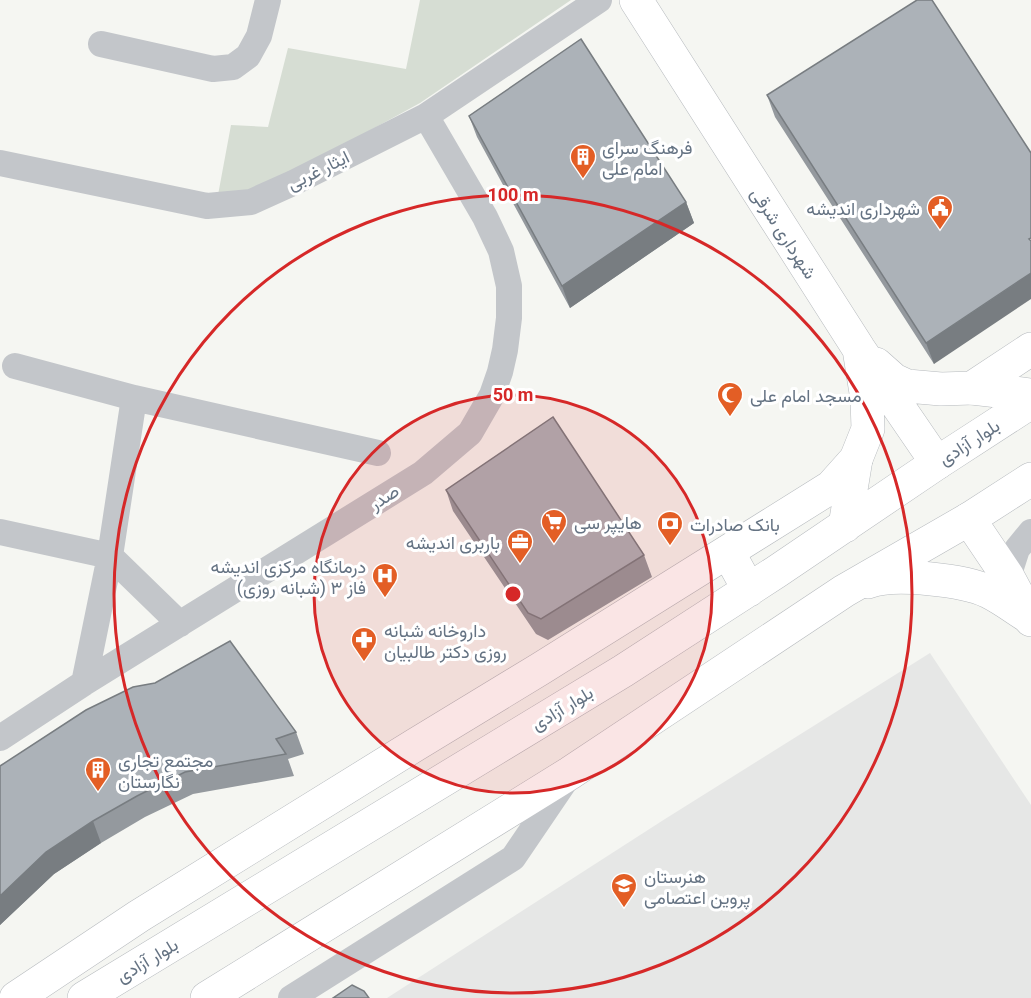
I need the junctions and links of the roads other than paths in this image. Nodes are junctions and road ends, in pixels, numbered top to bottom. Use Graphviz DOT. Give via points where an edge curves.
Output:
graph roads {
  1 [pos="268,0"];
  2 [pos="599,0"];
  3 [pos="636,0"];
  4 [pos="101,44"];
  5 [pos="426,116"];
  6 [pos="0,163"];
  7 [pos="859,349"];
  8 [pos="1031,349"];
  9 [pos="15,366"];
  10 [pos="972,388"];
  11 [pos="1031,395"];
  12 [pos="134,398"];
  13 [pos="1031,402"];
  14 [pos="378,453"];
  15 [pos="856,459"];
  16 [pos="937,463"];
  17 [pos="1031,479"];
  18 [pos="969,519"];
  19 [pos="845,526"];
  20 [pos="0,532"];
  21 [pos="1031,532"];
  22 [pos="728,552"];
  23 [pos="110,556"];
  24 [pos="1008,577"];
  25 [pos="749,590"];
  26 [pos="844,591"];
  27 [pos="1030,619"];
  28 [pos="180,624"];
  29 [pos="84,684"];
  30 [pos="0,738"];
  31 [pos="570,773"];
  32 [pos="16,998"];
  33 [pos="84,998"];
  34 [pos="207,998"];
  35 [pos="291,998"];
  1 -- 4 [label="street" via="259,36 248,56 233,67 213,69"];
  2 -- 5 [label="street, ایثار غربی"];
  3 -- 7 [label="main road, شهرداری شرقی"];
  5 -- 6 [label="street, ایثار غربی" via="251,202 207,206"];
  5 -- 28 [label="street, صدر" via="501,251 509,286 509,318 492,395 470,433 423,473"];
  7 -- 10 [label="main road" via="894,381 907,386"];
  7 -- 15 [label="main road" via="868,429"];
  7 -- 16 [label="main road, شهرداری شرقی"];
  8 -- 10 [label="main road"];
  9 -- 12 [label="street"];
  10 -- 11 [label="main road"];
  12 -- 14 [label="street"];
  12 -- 23 [label="street"];
  13 -- 16 [label="main road, بلوار آزادی"];
  15 -- 19 [label="main road"];
  15 -- 22 [label="main road" via="831,487"];
  16 -- 19 [label="main road, بلوار آزادی"];
  17 -- 18 [label="main road"];
  18 -- 24 [label="main road"];
  18 -- 26 [label="main road"];
  19 -- 25 [label="main road, بلوار آزادی"];
  20 -- 23 [label="street"];
  21 -- 24 [label="street" via="1017,549"];
  22 -- 25 [label="main road"];
  22 -- 32 [label="main road" via="139,916"];
  23 -- 28 [label="street"];
  23 -- 29 [label="street"];
  24 -- 27 [label="main road"];
  25 -- 33 [label="main road, بلوار آزادی" via="623,671"];
  26 -- 27 [label="main road" via="874,579 966,584 989,592"];
  26 -- 31 [label="main road"];
  28 -- 29 [label="street, صدر"];
  29 -- 30 [label="street, صدر"];
  31 -- 34 [label="main road"];
  31 -- 35 [label="street" via="513,858"];
}
